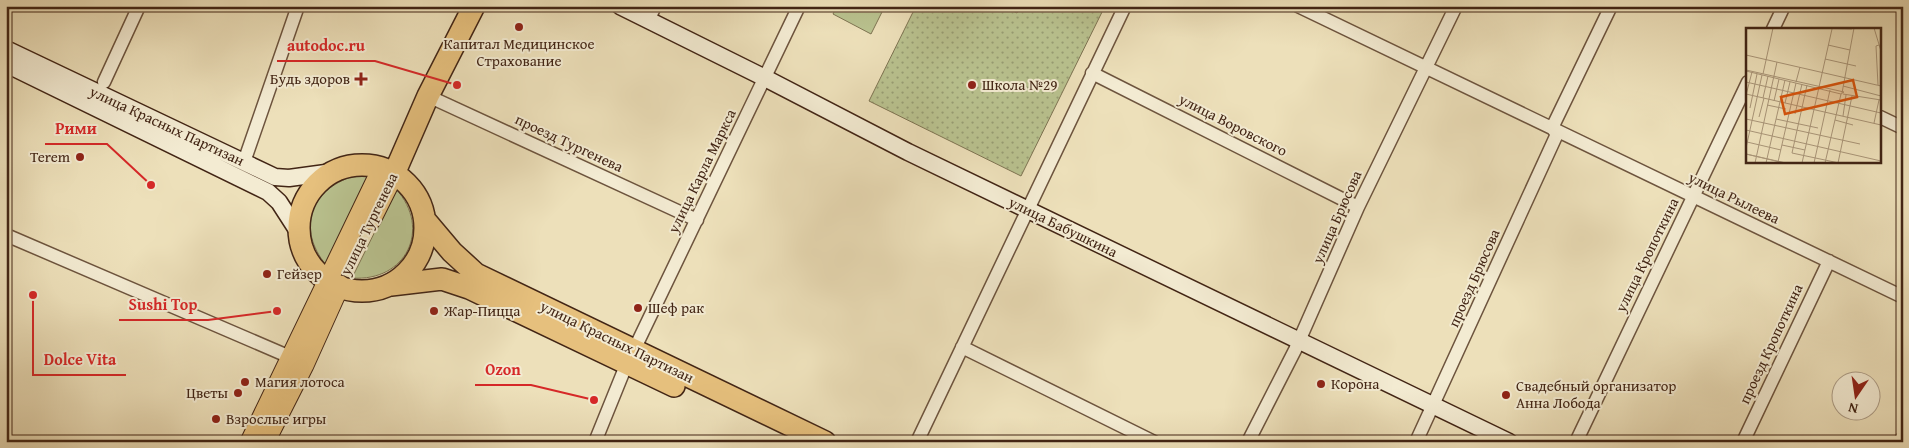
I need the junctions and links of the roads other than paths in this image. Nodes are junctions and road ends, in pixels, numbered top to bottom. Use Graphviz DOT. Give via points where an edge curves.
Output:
graph roads {
  1 [pos="140,6"];
  2 [pos="298,6"];
  3 [pos="459,6"];
  4 [pos="474,6"];
  5 [pos="620,6"];
  6 [pos="799,6"];
  7 [pos="1125,6"];
  8 [pos="1298,6"];
  9 [pos="1456,6"];
  10 [pos="1611,6"];
  11 [pos="1784,6"];
  12 [pos="1312,9"];
  13 [pos="652,13"];
  14 [pos="1773,28"];
  15 [pos="6,50"];
  16 [pos="6,64"];
  17 [pos="1426,68"];
  18 [pos="1092,73"];
  19 [pos="765,78"];
  20 [pos="104,82"];
  21 [pos="1746,86"];
  22 [pos="428,96"];
  23 [pos="1882,119"];
  24 [pos="1552,128"];
  25 [pos="1903,128"];
  26 [pos="244,162"];
  27 [pos="388,171"];
  28 [pos="333,172"];
  29 [pos="1693,196"];
  30 [pos="1358,207"];
  31 [pos="1027,210"];
  32 [pos="425,220"];
  33 [pos="697,220"];
  34 [pos="298,234"];
  35 [pos="6,235"];
  36 [pos="1829,261"];
  37 [pos="333,284"];
  38 [pos="391,285"];
  39 [pos="1903,297"];
  40 [pos="1299,341"];
  41 [pos="962,348"];
  42 [pos="290,357"];
  43 [pos="630,357"];
  44 [pos="1434,405"];
  45 [pos="1903,437"];
  46 [pos="250,442"];
  47 [pos="265,442"];
  48 [pos="595,442"];
  49 [pos="792,442"];
  50 [pos="825,442"];
  51 [pos="917,442"];
  52 [pos="1154,442"];
  53 [pos="1248,442"];
  54 [pos="1416,442"];
  55 [pos="1509,442"];
  56 [pos="1576,442"];
  57 [pos="1743,442"];
  58 [pos="1900,442"];
  1 -- 20 [label="street"];
  2 -- 26 [label="street"];
  3 -- 27 [label="highway, улица Тургенева" via="397,133"];
  4 -- 22 [label="highway, улица Тургенева"];
  5 -- 13 [label="street, улица Бабушкина"];
  6 -- 19 [label="street, улица Карла Маркса"];
  7 -- 18 [label="street"];
  8 -- 12 [label="street, улица Рылеева"];
  9 -- 17 [label="street, улица Брюсова"];
  10 -- 24 [label="street"];
  11 -- 14 [label="street"];
  12 -- 17 [label="street, улица Рылеева"];
  13 -- 19 [label="street, улица Бабушкина"];
  15 -- 26 [label="street, улица Красных Партизан"];
  16 -- 34 [label="street, улица Красных Партизан" via="268,192 279,202"];
  17 -- 24 [label="street, улица Рылеева"];
  17 -- 30 [label="street, улица Брюсова"];
  18 -- 30 [label="street, улица Воровского"];
  18 -- 31 [label="street"];
  19 -- 31 [label="street, улица Бабушкина"];
  19 -- 33 [label="street, улица Карла Маркса"];
  21 -- 29 [label="street, улица Кропоткина"];
  22 -- 27 [label="highway, улица Тургенева"];
  22 -- 33 [label="street, проезд Тургенева"];
  23 -- 25 [label="street"];
  24 -- 29 [label="street, улица Рылеева"];
  24 -- 44 [label="street, проезд Брюсова" via="1557,134"];
  26 -- 28 [label="street, улица Красных Партизан" via="276,177"];
  27 -- 28 [label="highway" via="372,166 354,166"];
  27 -- 32 [label="highway" via="402,179 415,194"];
  27 -- 37 [label="main road, улица Тургенева"];
  28 -- 34 [label="highway" via="309,193 300,212"];
  29 -- 36 [label="street, улица Рылеева"];
  29 -- 56 [label="street, улица Кропоткина"];
  30 -- 40 [label="street, улица Брюсова"];
  31 -- 40 [label="street, улица Бабушкина"];
  31 -- 41 [label="street"];
  32 -- 38 [label="highway" via="421,251 404,276"];
  32 -- 43 [label="highway, улица Красных Партизан" via="476,274"];
  33 -- 43 [label="street, улица Карла Маркса"];
  34 -- 37 [label="highway" via="307,261 320,276"];
  35 -- 42 [label="street"];
  36 -- 39 [label="street, улица Рылеева"];
  36 -- 57 [label="street, проезд Кропоткина"];
  37 -- 38 [label="highway, улица Красных Партизан" via="356,292"];
  37 -- 42 [label="main road, улица Тургенева"];
  37 -- 47 [label="main road, улица Тургенева" via="304,365"];
  38 -- 43 [label="highway, улица Красных Партизан" via="442,279"];
  40 -- 44 [label="street, улица Бабушкина"];
  40 -- 53 [label="street, улица Брюсова"];
  41 -- 51 [label="street"];
  41 -- 52 [label="street"];
  42 -- 46 [label="main road, улица Тургенева"];
  43 -- 48 [label="street, улица Карла Маркса"];
  43 -- 49 [label="highway, улица Красных Партизан"];
  43 -- 50 [label="highway, улица Красных Партизан"];
  44 -- 54 [label="street, проезд Брюсова"];
  44 -- 55 [label="street, улица Бабушкина"];
  45 -- 58 [label="street"];
}
